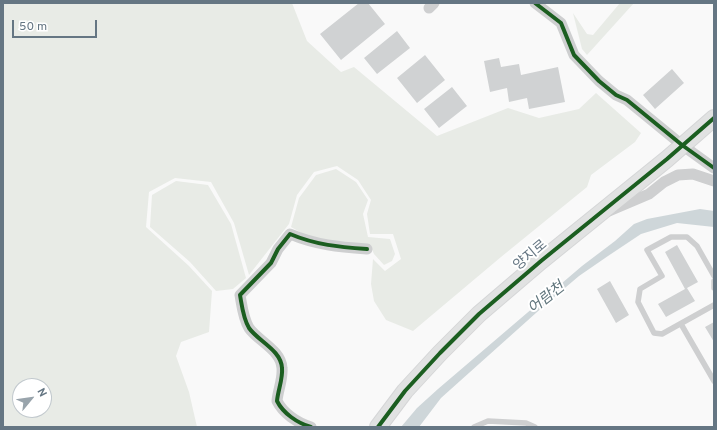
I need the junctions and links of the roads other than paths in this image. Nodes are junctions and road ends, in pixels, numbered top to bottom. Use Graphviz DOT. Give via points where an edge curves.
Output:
graph roads {
  1 [pos="535,3"];
  2 [pos="714,118"];
  3 [pos="682,145"];
  4 [pos="714,168"];
  5 [pos="714,181"];
  6 [pos="596,217"];
  7 [pos="367,249"];
  8 [pos="714,276"];
  9 [pos="714,281"];
  10 [pos="714,288"];
  11 [pos="714,305"];
  12 [pos="681,324"];
  13 [pos="714,381"];
  14 [pos="311,427"];
  15 [pos="378,427"];
  16 [pos="474,427"];
  17 [pos="535,427"];
  1 -- 3 [label="street" via="561,23 574,56 599,81 616,95 627,100"];
  2 -- 3 [label="street, 양지로"];
  3 -- 4 [label="street"];
  3 -- 6 [label="street, 양지로"];
  5 -- 6 [label="street" via="693,174 678,175 648,194"];
  6 -- 15 [label="street, 양지로" via="479,314 430,364"];
  7 -- 14 [label="street" via="308,242 290,234 271,263 240,295 245,319 250,328 277,356 282,366 277,401 281,409 303,425"];
  8 -- 12 [label="lane" via="697,246 687,237 671,237 647,250 662,276 640,289 638,302 654,333 662,334"];
  9 -- 10 [label="lane"];
  11 -- 12 [label="lane"];
  12 -- 13 [label="lane"];
  16 -- 17 [label="lane" via="488,421"];
}
